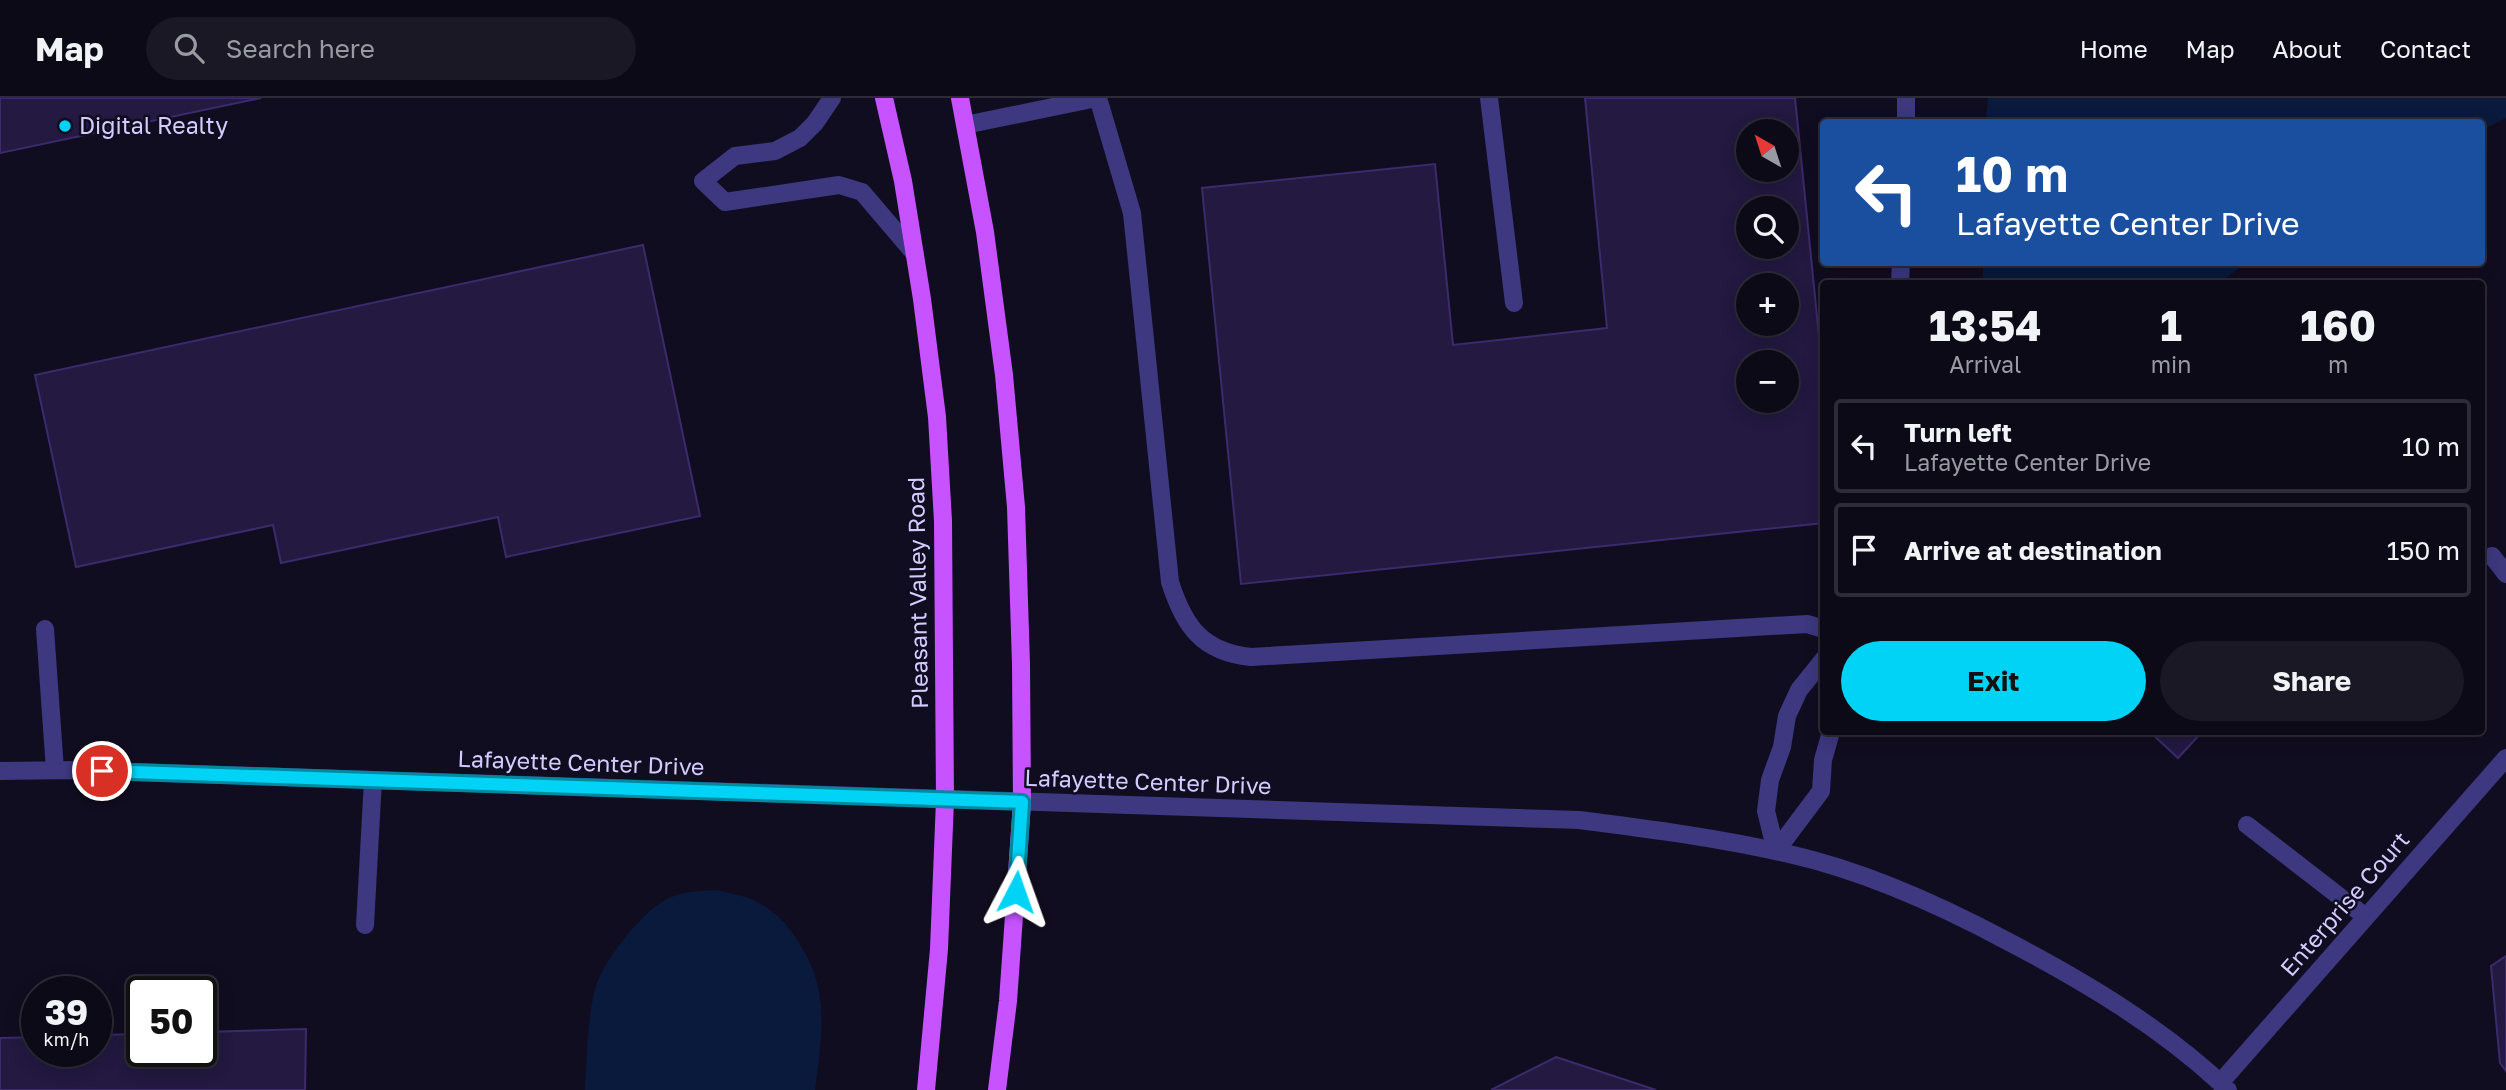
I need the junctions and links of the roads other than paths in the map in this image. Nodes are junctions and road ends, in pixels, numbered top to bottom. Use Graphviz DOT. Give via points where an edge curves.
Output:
graph roads {
  1 [pos="832,98"];
  2 [pos="884,98"];
  3 [pos="960,98"];
  4 [pos="1097,98"];
  5 [pos="1489,98"];
  6 [pos="1906,98"];
  7 [pos="1906,119"];
  8 [pos="965,125"];
  9 [pos="915,254"];
  10 [pos="1514,303"];
  11 [pos="2492,555"];
  12 [pos="2506,574"];
  13 [pos="1820,628"];
  14 [pos="45,629"];
  15 [pos="1820,664"];
  16 [pos="1830,735"];
  17 [pos="2506,758"];
  18 [pos="55,770"];
  19 [pos="0,771"];
  20 [pos="373,780"];
  21 [pos="945,800"];
  22 [pos="1022,802"];
  23 [pos="2247,825"];
  24 [pos="1776,851"];
  25 [pos="2366,917"];
  26 [pos="365,925"];
  27 [pos="2224,1086"];
  28 [pos="926,1090"];
  29 [pos="997,1090"];
  1 -- 9 [label="street" via="800,138 775,152 735,156 703,181 725,202 839,185 862,192"];
  2 -- 9 [label="main road, Pleasant Valley Road"];
  3 -- 8 [label="main road"];
  4 -- 8 [label="street"];
  4 -- 13 [label="street" via="1132,213 1170,582 1184,619 1206,642 1251,657 1807,624"];
  5 -- 10 [label="street"];
  6 -- 7 [label="street"];
  8 -- 22 [label="main road" via="985,232 1016,506"];
  9 -- 21 [label="main road, Pleasant Valley Road" via="937,417 943,508"];
  11 -- 12 [label="street"];
  14 -- 18 [label="street"];
  15 -- 24 [label="street" via="1799,690 1787,716 1770,780 1766,811"];
  16 -- 24 [label="street" via="1821,791"];
  17 -- 25 [label="street, Enterprise Court"];
  18 -- 19 [label="street, Lafayette Center Drive"];
  18 -- 20 [label="street, Lafayette Center Drive"];
  20 -- 21 [label="street, Lafayette Center Drive"];
  20 -- 26 [label="street"];
  21 -- 22 [label="street, Lafayette Center Drive"];
  21 -- 28 [label="main road, Pleasant Valley Road" via="939,949"];
  22 -- 24 [label="street, Lafayette Center Drive" via="1579,820 1706,836"];
  22 -- 29 [label="main road"];
  23 -- 25 [label="street"];
  24 -- 27 [label="street, Lafayette Center Drive" via="1875,881 1955,913 2072,975 2145,1023"];
  25 -- 27 [label="street, Enterprise Court"];
}
